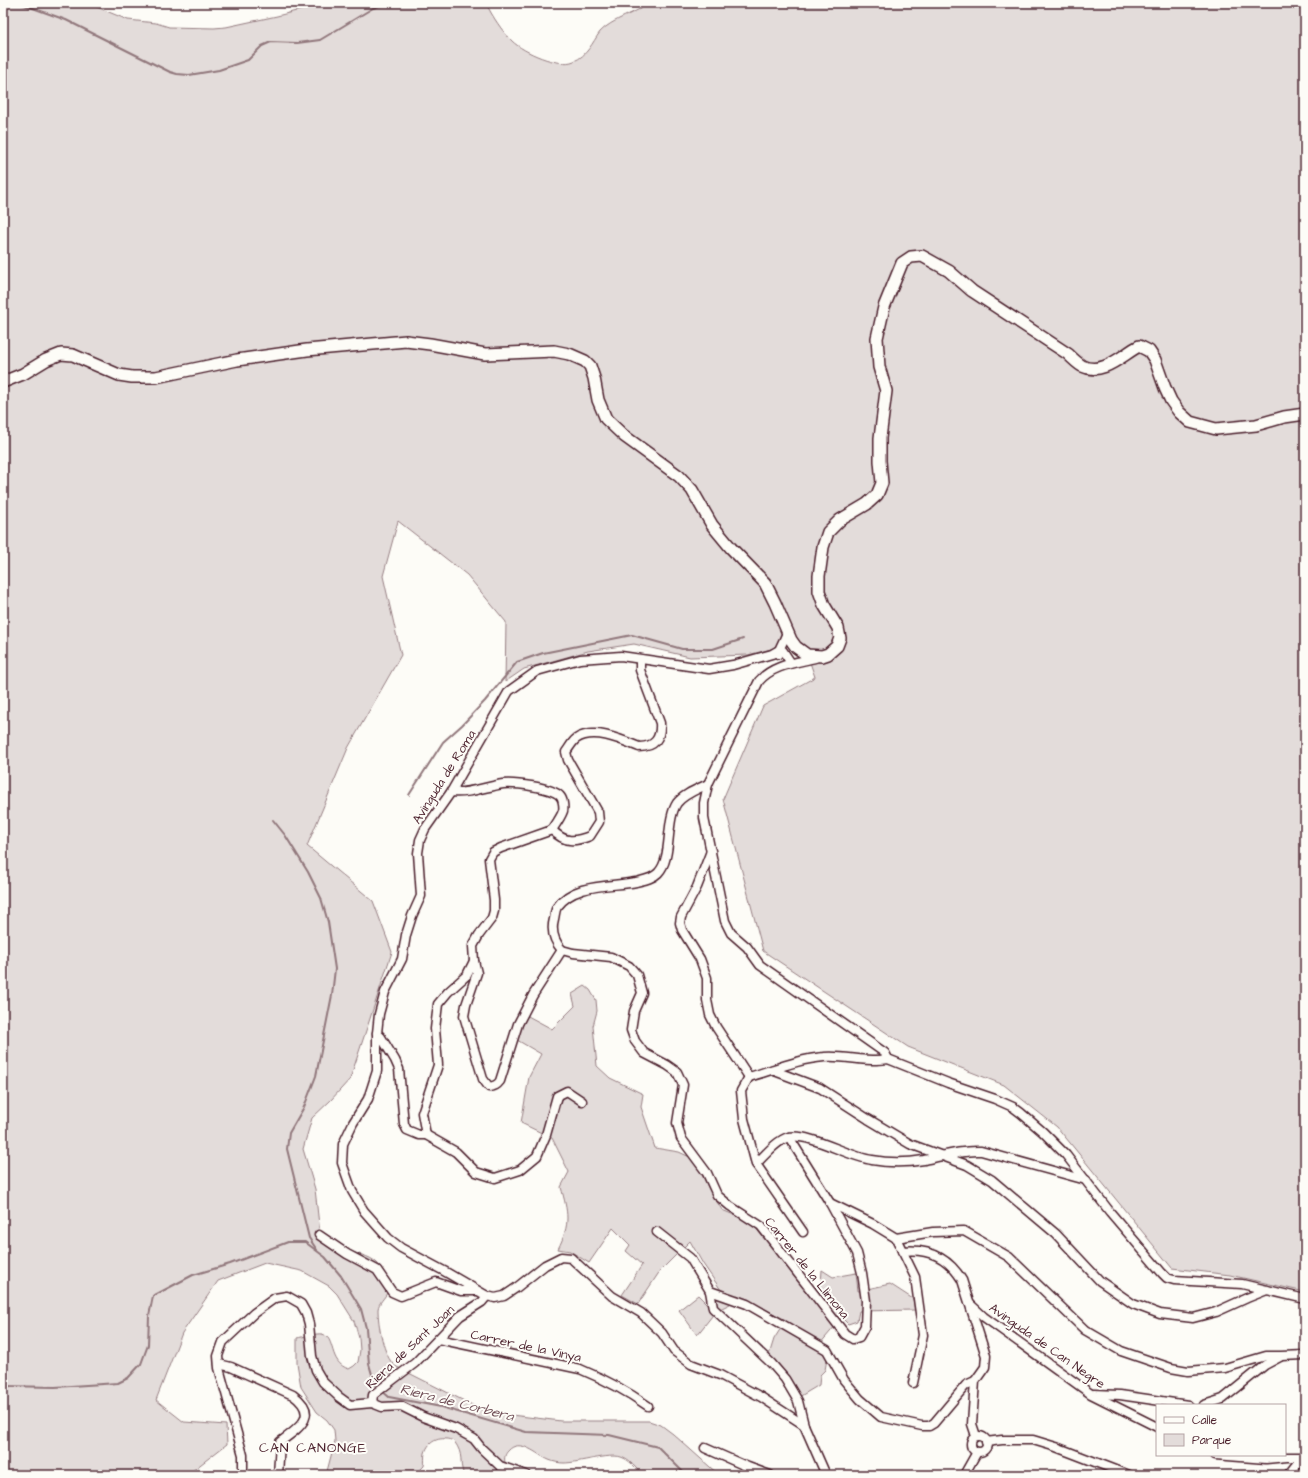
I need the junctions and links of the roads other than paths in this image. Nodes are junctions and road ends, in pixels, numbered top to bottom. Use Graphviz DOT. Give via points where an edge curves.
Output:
graph roads {
  1 [pos="3,382"];
  2 [pos="1305,414"];
  3 [pos="787,632"];
  4 [pos="797,649"];
  5 [pos="779,653"];
  6 [pos="822,656"];
  7 [pos="640,658"];
  8 [pos="792,663"];
  9 [pos="708,784"];
  10 [pos="451,792"];
  11 [pos="552,830"];
  12 [pos="711,851"];
  13 [pos="562,950"];
  14 [pos="474,961"];
  15 [pos="377,1033"];
  16 [pos="888,1059"];
  17 [pos="772,1070"];
  18 [pos="749,1077"];
  19 [pos="582,1101"];
  20 [pos="426,1135"];
  21 [pos="789,1137"];
  22 [pos="941,1156"];
  23 [pos="756,1164"];
  24 [pos="1086,1180"];
  25 [pos="830,1203"];
  26 [pos="657,1232"];
  27 [pos="803,1232"];
  28 [pos="319,1235"];
  29 [pos="896,1238"];
  30 [pos="902,1251"];
  31 [pos="1268,1290"];
  32 [pos="476,1291"];
  33 [pos="710,1291"];
  34 [pos="487,1296"];
  35 [pos="1305,1298"];
  36 [pos="969,1303"];
  37 [pos="438,1339"];
  38 [pos="1305,1355"];
  39 [pos="1281,1356"];
  40 [pos="219,1364"];
  41 [pos="975,1382"];
  42 [pos="913,1383"];
  43 [pos="1091,1394"];
  44 [pos="372,1399"];
  45 [pos="1181,1404"];
  46 [pos="1207,1404"];
  47 [pos="648,1406"];
  48 [pos="804,1425"];
  49 [pos="1156,1426"];
  50 [pos="976,1436"];
  51 [pos="986,1442"];
  52 [pos="705,1448"];
  53 [pos="977,1452"];
  54 [pos="1228,1456"];
  55 [pos="1304,1456"];
  56 [pos="243,1475"];
  57 [pos="278,1475"];
  58 [pos="526,1475"];
  59 [pos="770,1475"];
  60 [pos="826,1475"];
  61 [pos="964,1475"];
  62 [pos="1130,1475"];
  63 [pos="1288,1475"];
  1 -- 3 [label="street" via="61,354 73,355 119,375 132,377 156,377 237,360 307,350 406,341 485,354 554,351 568,354 590,366 606,419 635,445 679,476 692,490 712,525 768,588"];
  2 -- 6 [label="street" via="1256,425 1216,429 1190,422 1171,401 1156,360 1149,350 1139,346 1105,366 1093,369 1081,366 1062,350 972,291 949,271 922,256 911,257 902,264 894,282 884,307 877,338 886,391 880,438 882,483 877,495 840,520 828,532 823,547 819,591 838,628 840,638 837,646"];
  3 -- 4 [label="street"];
  3 -- 5 [label="street"];
  4 -- 5 [label="street, Avinguda de Roma" via="790,647"];
  4 -- 6 [label="street" via="807,655"];
  4 -- 8 [label="street" via="799,656"];
  5 -- 7 [label="street, Avinguda de Roma" via="709,669"];
  5 -- 8 [label="street"];
  6 -- 8 [label="street"];
  7 -- 10 [label="street, Avinguda de Roma" via="621,656 580,659 537,671 516,685 509,690"];
  7 -- 11 [label="street" via="640,670 660,723 659,739 652,745 639,747 605,735 576,739 566,752 568,760 598,812 598,822 590,836 573,841 559,837"];
  8 -- 9 [label="street" via="768,672 759,681"];
  9 -- 12 [label="street" via="704,811"];
  9 -- 13 [label="street" via="685,796 678,803 673,812 664,864 658,873 648,880 576,892 556,908 552,925 554,940"];
  10 -- 11 [label="street" via="462,793 504,784 534,786 554,792 560,796 564,810"];
  10 -- 15 [label="street, Avinguda de Roma" via="420,840 418,853 421,896 406,935 402,959 385,992"];
  11 -- 14 [label="street" via="493,852 489,859 494,911 473,946"];
  12 -- 16 [label="street" via="725,921 731,934 746,947 760,965 885,1053"];
  12 -- 18 [label="street" via="680,923 700,959 707,978 710,1015"];
  13 -- 14 [label="street" via="518,1024 498,1085 489,1087 483,1079 464,1016 477,973"];
  13 -- 25 [label="street, Carrer de la Llimona" via="611,957 629,966 637,975 642,993 634,1011 631,1030 644,1053 677,1072 683,1085 677,1123 681,1138 707,1173 717,1195 761,1226 845,1334 853,1339 859,1337 865,1326 866,1301 862,1273 858,1253"];
  14 -- 20 [label="street" via="466,975 438,1004 435,1029 438,1066 422,1113"];
  15 -- 20 [label="street" via="396,1060 399,1069 404,1124 407,1130"];
  15 -- 32 [label="street, Avinguda de Roma" via="377,1071 368,1099 343,1144 342,1163 352,1191 364,1211 388,1238"];
  16 -- 17 [label="street" via="824,1057"];
  16 -- 24 [label="street" via="1012,1107 1058,1145"];
  17 -- 18 [label="street"];
  17 -- 22 [label="street" via="820,1088 910,1144"];
  18 -- 23 [label="street" via="741,1091 744,1119"];
  19 -- 20 [label="street" via="567,1091 557,1096 537,1156 520,1170 495,1178 476,1172 456,1152"];
  21 -- 22 [label="street" via="803,1138 869,1160 890,1162"];
  21 -- 23 [label="street" via="780,1141"];
  21 -- 25 [label="street, Carrer de la Llimona"];
  22 -- 24 [label="street" via="981,1151"];
  22 -- 31 [label="street" via="967,1165 992,1180 1056,1234 1100,1281 1132,1304 1160,1314 1193,1318 1216,1312"];
  23 -- 27 [label="street"];
  24 -- 31 [label="street" via="1167,1278 1242,1284"];
  25 -- 29 [label="street"];
  26 -- 33 [label="street" via="690,1258"];
  28 -- 32 [label="street" via="377,1270 392,1292 401,1296 436,1282 461,1291"];
  29 -- 30 [label="street"];
  29 -- 39 [label="street" via="933,1232 964,1231 1009,1257 1085,1330 1120,1351 1171,1368 1188,1371 1225,1368 1266,1356"];
  30 -- 36 [label="street" via="924,1252 948,1262 962,1280"];
  30 -- 42 [label="street" via="915,1278 923,1334"];
  31 -- 35 [label="street"];
  32 -- 34 [label="street"];
  33 -- 41 [label="street" via="747,1304 827,1350 844,1380 860,1399 881,1417 929,1426 966,1385"];
  33 -- 48 [label="street" via="713,1308 785,1379 798,1402"];
  34 -- 37 [label="street, Riera de Sant Joan" via="460,1316"];
  34 -- 48 [label="street" via="504,1296 545,1265 561,1257 571,1258 612,1296 641,1313 662,1333 674,1352 691,1364 720,1375 761,1397"];
  36 -- 41 [label="street" via="986,1356 985,1367"];
  36 -- 43 [label="street, Avinguda de Can Negre" via="984,1317"];
  37 -- 44 [label="street, Riera de Sant Joan" via="416,1363"];
  37 -- 47 [label="street, Carrer de la Vinya" via="580,1369"];
  38 -- 39 [label="street"];
  39 -- 46 [label="street" via="1265,1365 1223,1399"];
  40 -- 44 [label="street" via="218,1356 223,1342 254,1313 275,1298 287,1296 301,1304 306,1313 312,1356 323,1382 350,1405"];
  40 -- 56 [label="street" via="243,1455"];
  40 -- 57 [label="street" via="231,1367 301,1401 306,1418 300,1427 280,1442"];
  41 -- 50 [label="street" via="972,1424"];
  43 -- 45 [label="street" via="1120,1395"];
  43 -- 49 [label="street, Avinguda de Can Negre"];
  44 -- 58 [label="street" via="382,1407 401,1406 423,1417 456,1428 474,1439 500,1466"];
  48 -- 60 [label="street"];
  50 -- 51 [label="street" via="984,1438"];
  50 -- 53 [label="street" via="970,1444"];
  51 -- 53 [label="street" via="984,1450"];
  51 -- 62 [label="street" via="1033,1440"];
  52 -- 59 [label="street"];
  53 -- 61 [label="street"];
  54 -- 55 [label="street" via="1266,1459"];
  55 -- 63 [label="street"];
}
